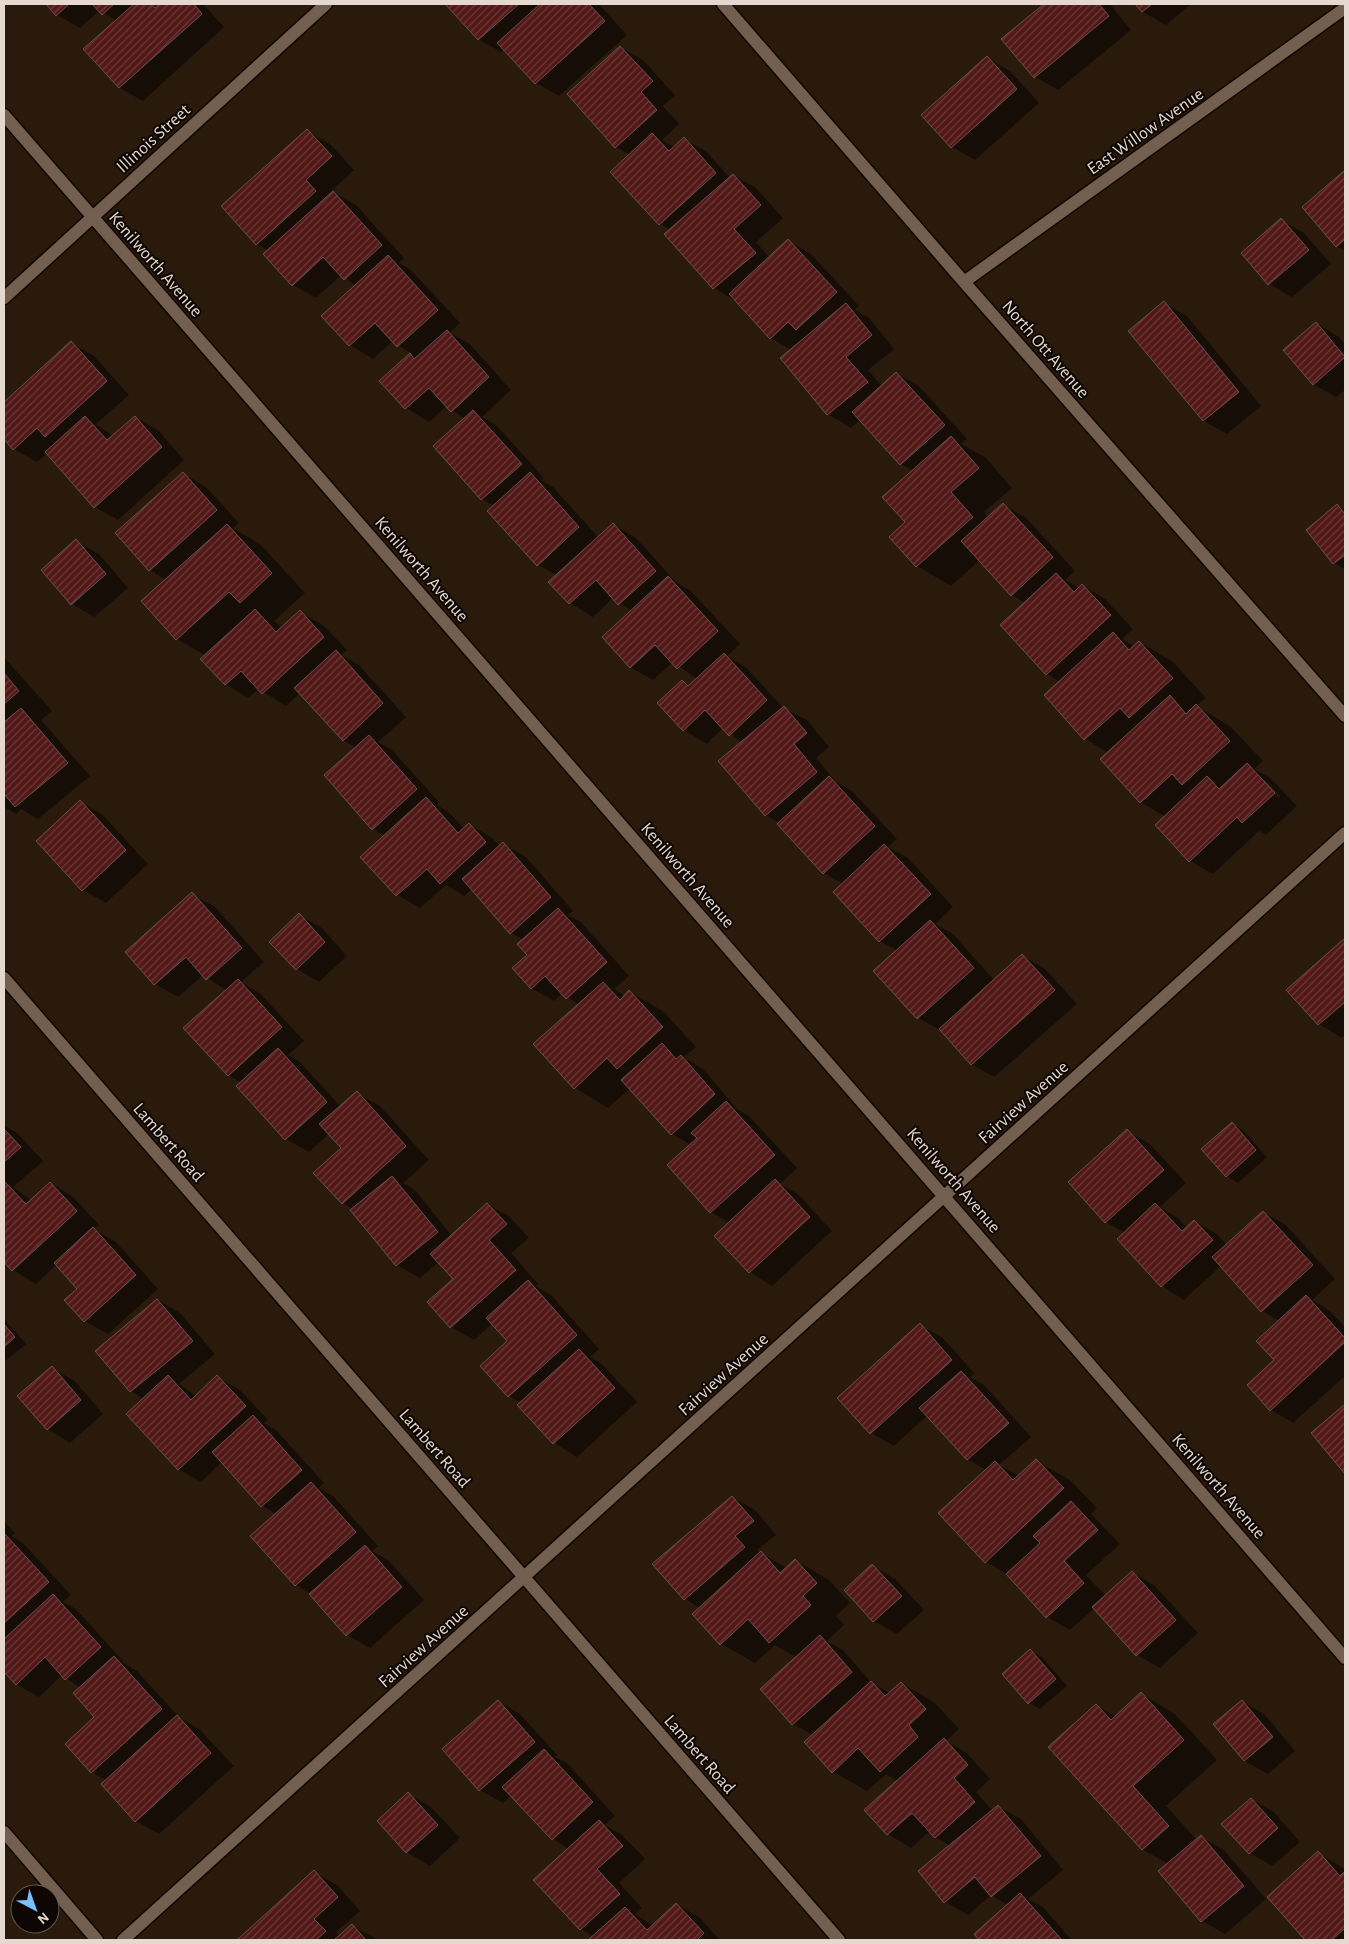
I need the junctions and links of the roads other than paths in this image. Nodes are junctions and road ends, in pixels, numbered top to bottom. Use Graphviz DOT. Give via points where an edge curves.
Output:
graph roads {
  1 [pos="326,4"];
  2 [pos="723,4"];
  3 [pos="1345,8"];
  4 [pos="4,115"];
  5 [pos="92,217"];
  6 [pos="964,282"];
  7 [pos="4,298"];
  8 [pos="1345,716"];
  9 [pos="1345,833"];
  10 [pos="4,978"];
  11 [pos="944,1196"];
  12 [pos="524,1577"];
  13 [pos="1345,1658"];
  14 [pos="4,1832"];
  15 [pos="97,1940"];
  16 [pos="123,1940"];
  17 [pos="839,1940"];
  1 -- 5 [label="street, Illinois Street"];
  2 -- 6 [label="street, North Ott Avenue"];
  3 -- 6 [label="street, East Willow Avenue"];
  4 -- 5 [label="street, Kenilworth Avenue"];
  5 -- 7 [label="street, Illinois Street"];
  5 -- 11 [label="street, Kenilworth Avenue"];
  6 -- 8 [label="street, North Ott Avenue"];
  9 -- 11 [label="street, Fairview Avenue"];
  10 -- 12 [label="street, Lambert Road"];
  11 -- 12 [label="street, Fairview Avenue"];
  11 -- 13 [label="street, Kenilworth Avenue"];
  12 -- 16 [label="street, Fairview Avenue"];
  12 -- 17 [label="street, Lambert Road"];
  14 -- 15 [label="street"];
}
